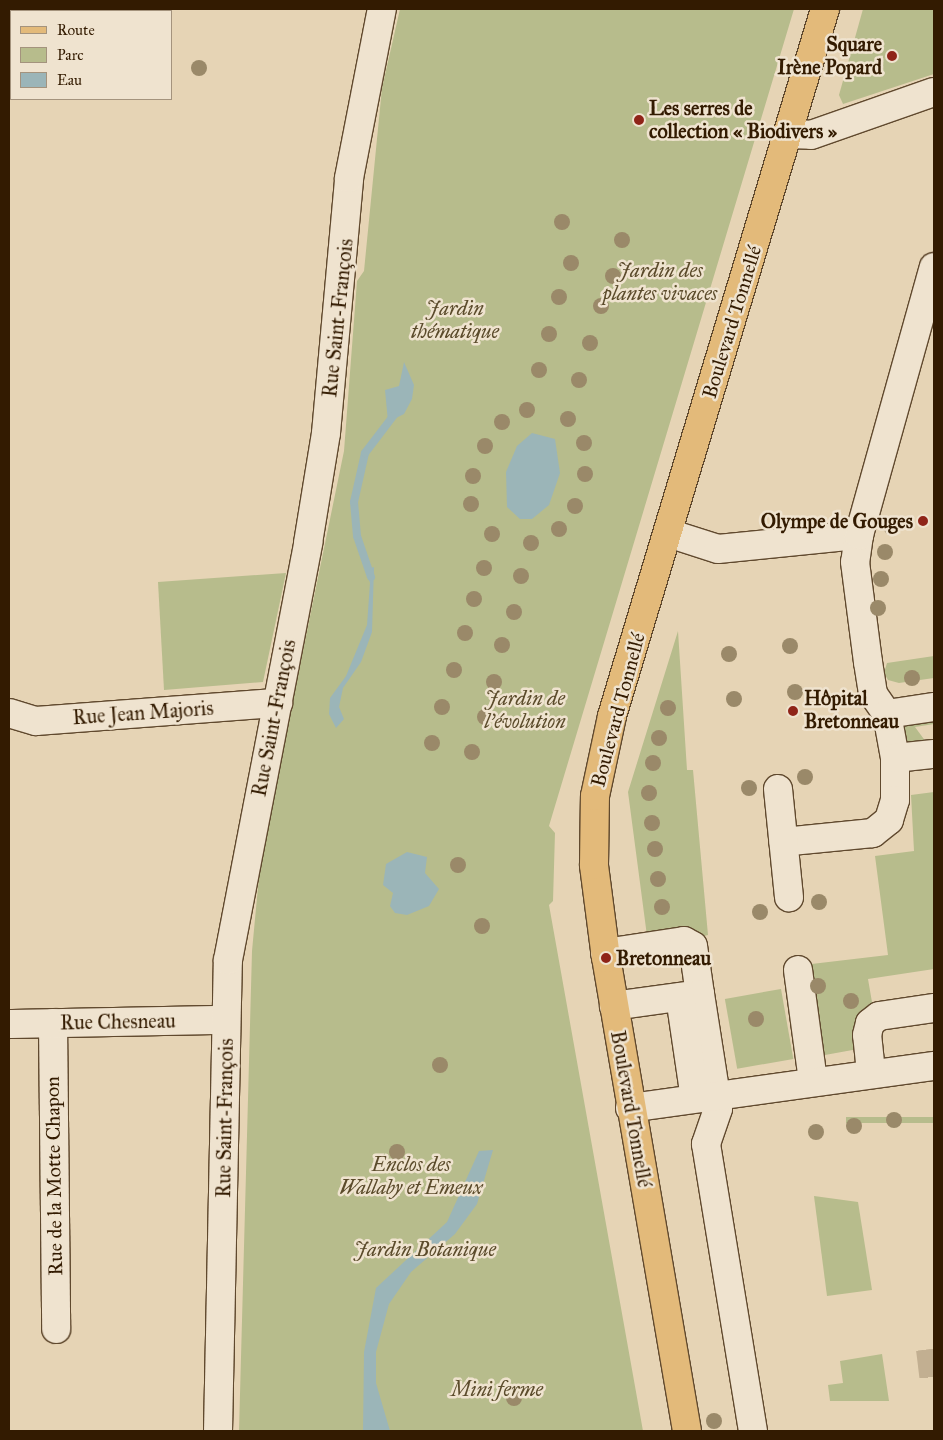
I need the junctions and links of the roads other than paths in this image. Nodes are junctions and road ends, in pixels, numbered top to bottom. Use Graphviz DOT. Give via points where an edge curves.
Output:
graph roads {
  1 [pos="382,9"];
  2 [pos="825,9"];
  3 [pos="934,92"];
  4 [pos="788,134"];
  5 [pos="934,267"];
  6 [pos="668,533"];
  7 [pos="859,535"];
  8 [pos="278,703"];
  9 [pos="934,707"];
  10 [pos="9,713"];
  11 [pos="887,714"];
  12 [pos="934,754"];
  13 [pos="894,758"];
  14 [pos="778,789"];
  15 [pos="784,842"];
  16 [pos="789,897"];
  17 [pos="605,954"];
  18 [pos="798,970"];
  19 [pos="690,995"];
  20 [pos="614,1006"];
  21 [pos="934,1008"];
  22 [pos="226,1020"];
  23 [pos="53,1023"];
  24 [pos="9,1024"];
  25 [pos="934,1066"];
  26 [pos="871,1072"];
  27 [pos="813,1081"];
  28 [pos="705,1097"];
  29 [pos="630,1108"];
  30 [pos="56,1329"];
  31 [pos="218,1431"];
  32 [pos="686,1431"];
  33 [pos="753,1431"];
  1 -- 8 [label="street, Rue Saint-François" via="355,140 326,433"];
  2 -- 4 [label="main road, Boulevard Tonnellé"];
  3 -- 4 [label="street" via="811,135"];
  4 -- 6 [label="main road, Boulevard Tonnellé"];
  5 -- 7 [label="street"];
  6 -- 7 [label="street" via="718,549"];
  6 -- 17 [label="main road, Boulevard Tonnellé" via="612,716 595,796 594,866"];
  7 -- 11 [label="street" via="855,562 870,678 873,694"];
  8 -- 10 [label="street, Rue Jean Majoris" via="36,721"];
  8 -- 22 [label="street, Rue Saint-François" via="231,934"];
  9 -- 11 [label="street"];
  11 -- 13 [label="street"];
  12 -- 13 [label="street"];
  13 -- 15 [label="street" via="895,800 889,820 873,833"];
  14 -- 15 [label="street"];
  15 -- 16 [label="street"];
  17 -- 19 [label="street" via="684,941 693,946"];
  17 -- 20 [label="main road, Boulevard Tonnellé"];
  18 -- 27 [label="street"];
  19 -- 20 [label="street"];
  19 -- 28 [label="street"];
  20 -- 29 [label="main road, Boulevard Tonnellé"];
  21 -- 26 [label="street" via="879,1016 870,1024 867,1035"];
  22 -- 23 [label="street, Rue Chesneau"];
  22 -- 31 [label="street, Rue Saint-François"];
  23 -- 24 [label="street, Rue Chesneau"];
  23 -- 30 [label="street, Rue de la Motte Chapon"];
  25 -- 26 [label="street"];
  26 -- 27 [label="street"];
  27 -- 28 [label="street"];
  28 -- 29 [label="street"];
  28 -- 33 [label="street" via="718,1110 706,1144"];
  29 -- 32 [label="main road, Boulevard Tonnellé"];
}
